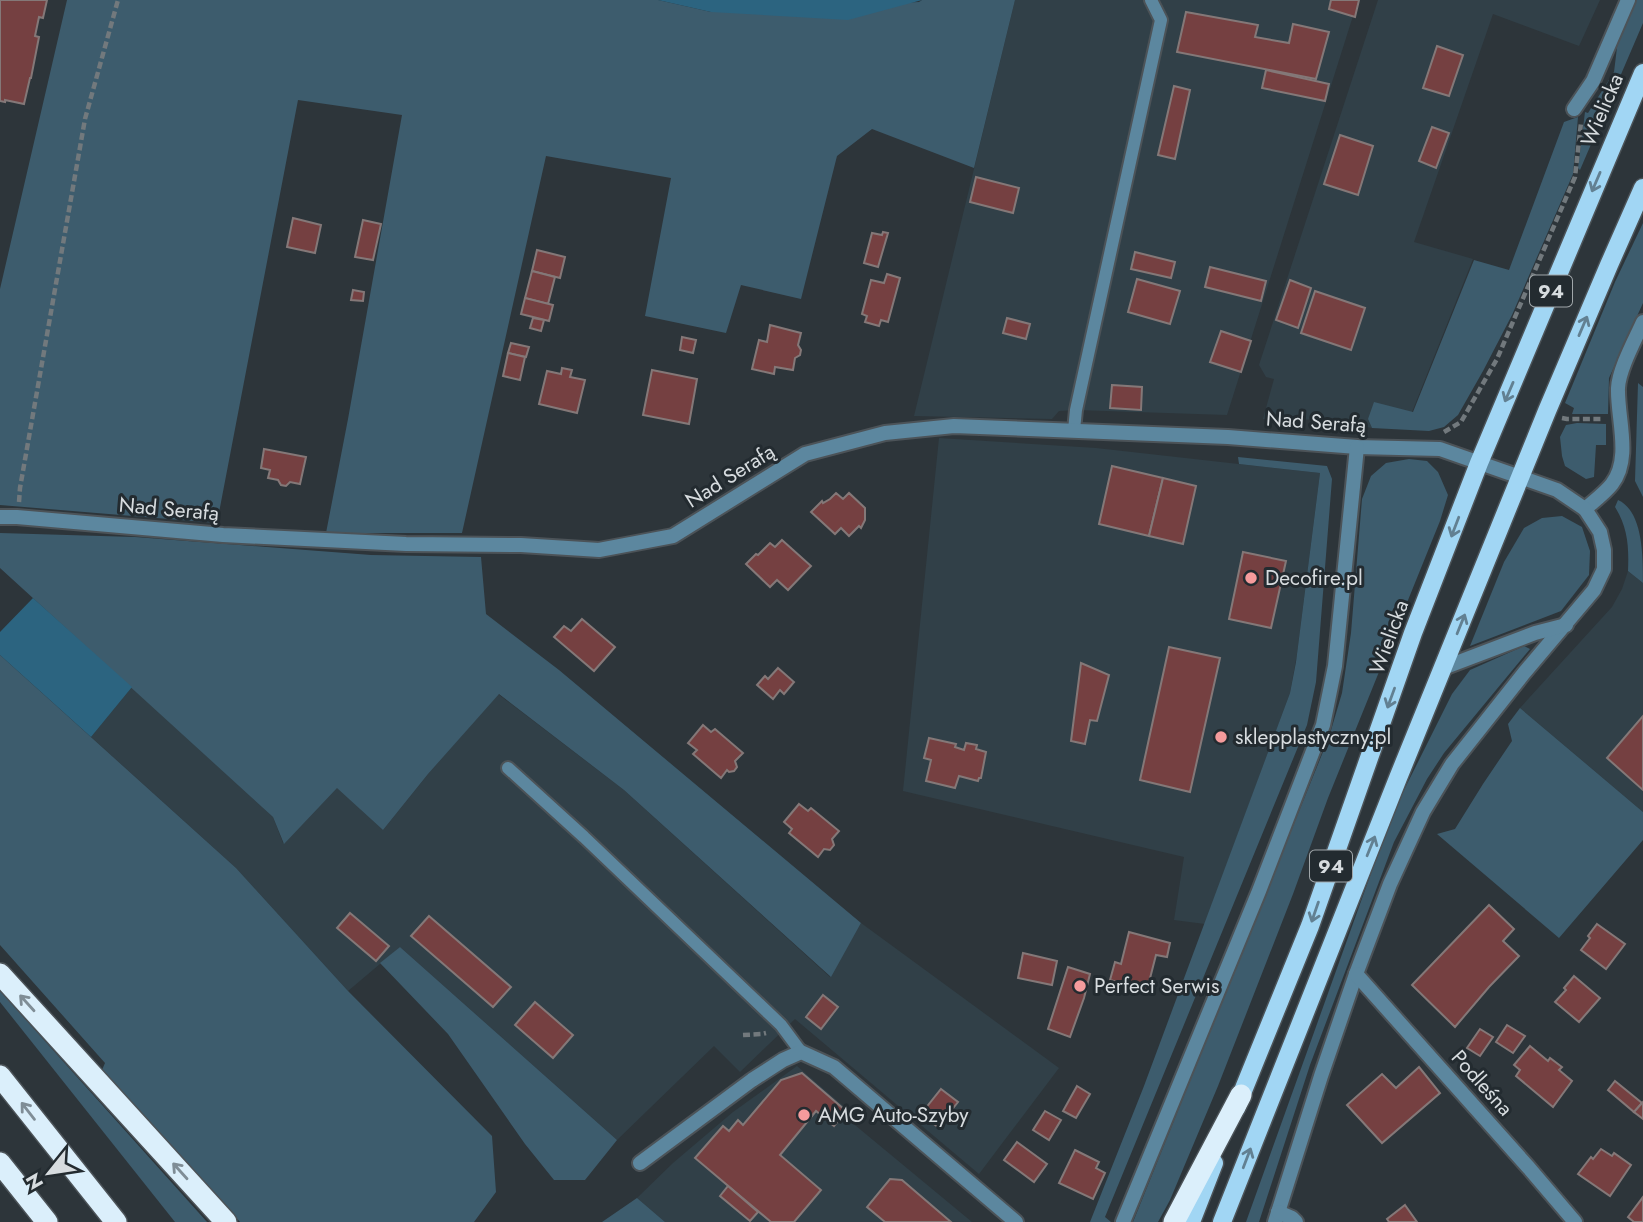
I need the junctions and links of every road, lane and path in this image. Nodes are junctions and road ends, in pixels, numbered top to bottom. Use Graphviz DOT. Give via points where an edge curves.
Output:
graph roads {
  1 [pos="118,0"];
  2 [pos="1151,0"];
  3 [pos="1628,0"];
  4 [pos="1643,73"];
  5 [pos="1574,109"];
  6 [pos="1643,188"];
  7 [pos="1643,322"];
  8 [pos="1558,416"];
  9 [pos="1620,419"];
  10 [pos="1074,430"];
  11 [pos="1440,434"];
  12 [pos="1357,447"];
  13 [pos="1479,463"];
  14 [pos="1521,477"];
  15 [pos="1584,509"];
  16 [pos="0,517"];
  17 [pos="18,517"];
  18 [pos="1566,625"];
  19 [pos="1443,668"];
  20 [pos="508,768"];
  21 [pos="0,974"];
  22 [pos="1356,974"];
  23 [pos="801,1052"];
  24 [pos="0,1076"];
  25 [pos="1241,1095"];
  26 [pos="0,1163"];
  27 [pos="640,1163"];
  28 [pos="1277,1217"];
  29 [pos="47,1222"];
  30 [pos="116,1222"];
  31 [pos="226,1222"];
  32 [pos="1016,1222"];
  33 [pos="1123,1222"];
  34 [pos="1174,1222"];
  35 [pos="1191,1222"];
  36 [pos="1222,1222"];
  37 [pos="1296,1222"];
  38 [pos="1575,1222"];
  1 -- 17 [label="path" via="85,119"];
  2 -- 10 [label="lane" via="1161,20"];
  3 -- 5 [label="street" via="1593,81"];
  4 -- 13 [label="main road, Wielicka / 94, one-way"];
  5 -- 11 [label="path" via="1582,114 1575,177 1497,359 1461,422"];
  14 -- 6 [label="main road, 94, one-way"];
  7 -- 9 [label="street" via="1618,386"];
  8 -- 9 [label="path"];
  9 -- 15 [label="street" via="1619,473"];
  10 -- 12 [label="street, Nad Serafą"];
  10 -- 17 [label="street, Nad Serafą" via="954,426 885,433 805,454 673,536 600,550 223,535"];
  12 -- 13 [label="street, Nad Serafą" via="1440,449"];
  12 -- 33 [label="street" via="1335,666 1323,725"];
  13 -- 14 [label="street, Nad Serafą"];
  13 -- 25 [label="main road, Wielicka / 94, one-way" via="1413,633 1310,926"];
  14 -- 15 [label="street, Nad Serafą" via="1557,491"];
  19 -- 14 [label="main road, 94, one-way"];
  15 -- 18 [label="street" via="1600,532 1604,569 1594,590"];
  16 -- 17 [label="street, Nad Serafą"];
  18 -- 19 [label="street"];
  18 -- 22 [label="street" via="1452,764 1423,811"];
  36 -- 19 [label="main road, 94, one-way"];
  20 -- 23 [label="lane" via="781,1025"];
  31 -- 21 [label="highway, one-way"];
  22 -- 28 [label="street"];
  22 -- 38 [label="street, Podleśna"];
  23 -- 27 [label="street" via="752,1080"];
  23 -- 32 [label="street" via="834,1067"];
  30 -- 24 [label="highway, one-way"];
  25 -- 34 [label="highway"];
  25 -- 35 [label="main road, Wielicka"];
  26 -- 29 [label="highway"];
  28 -- 37 [label="street"];
}
